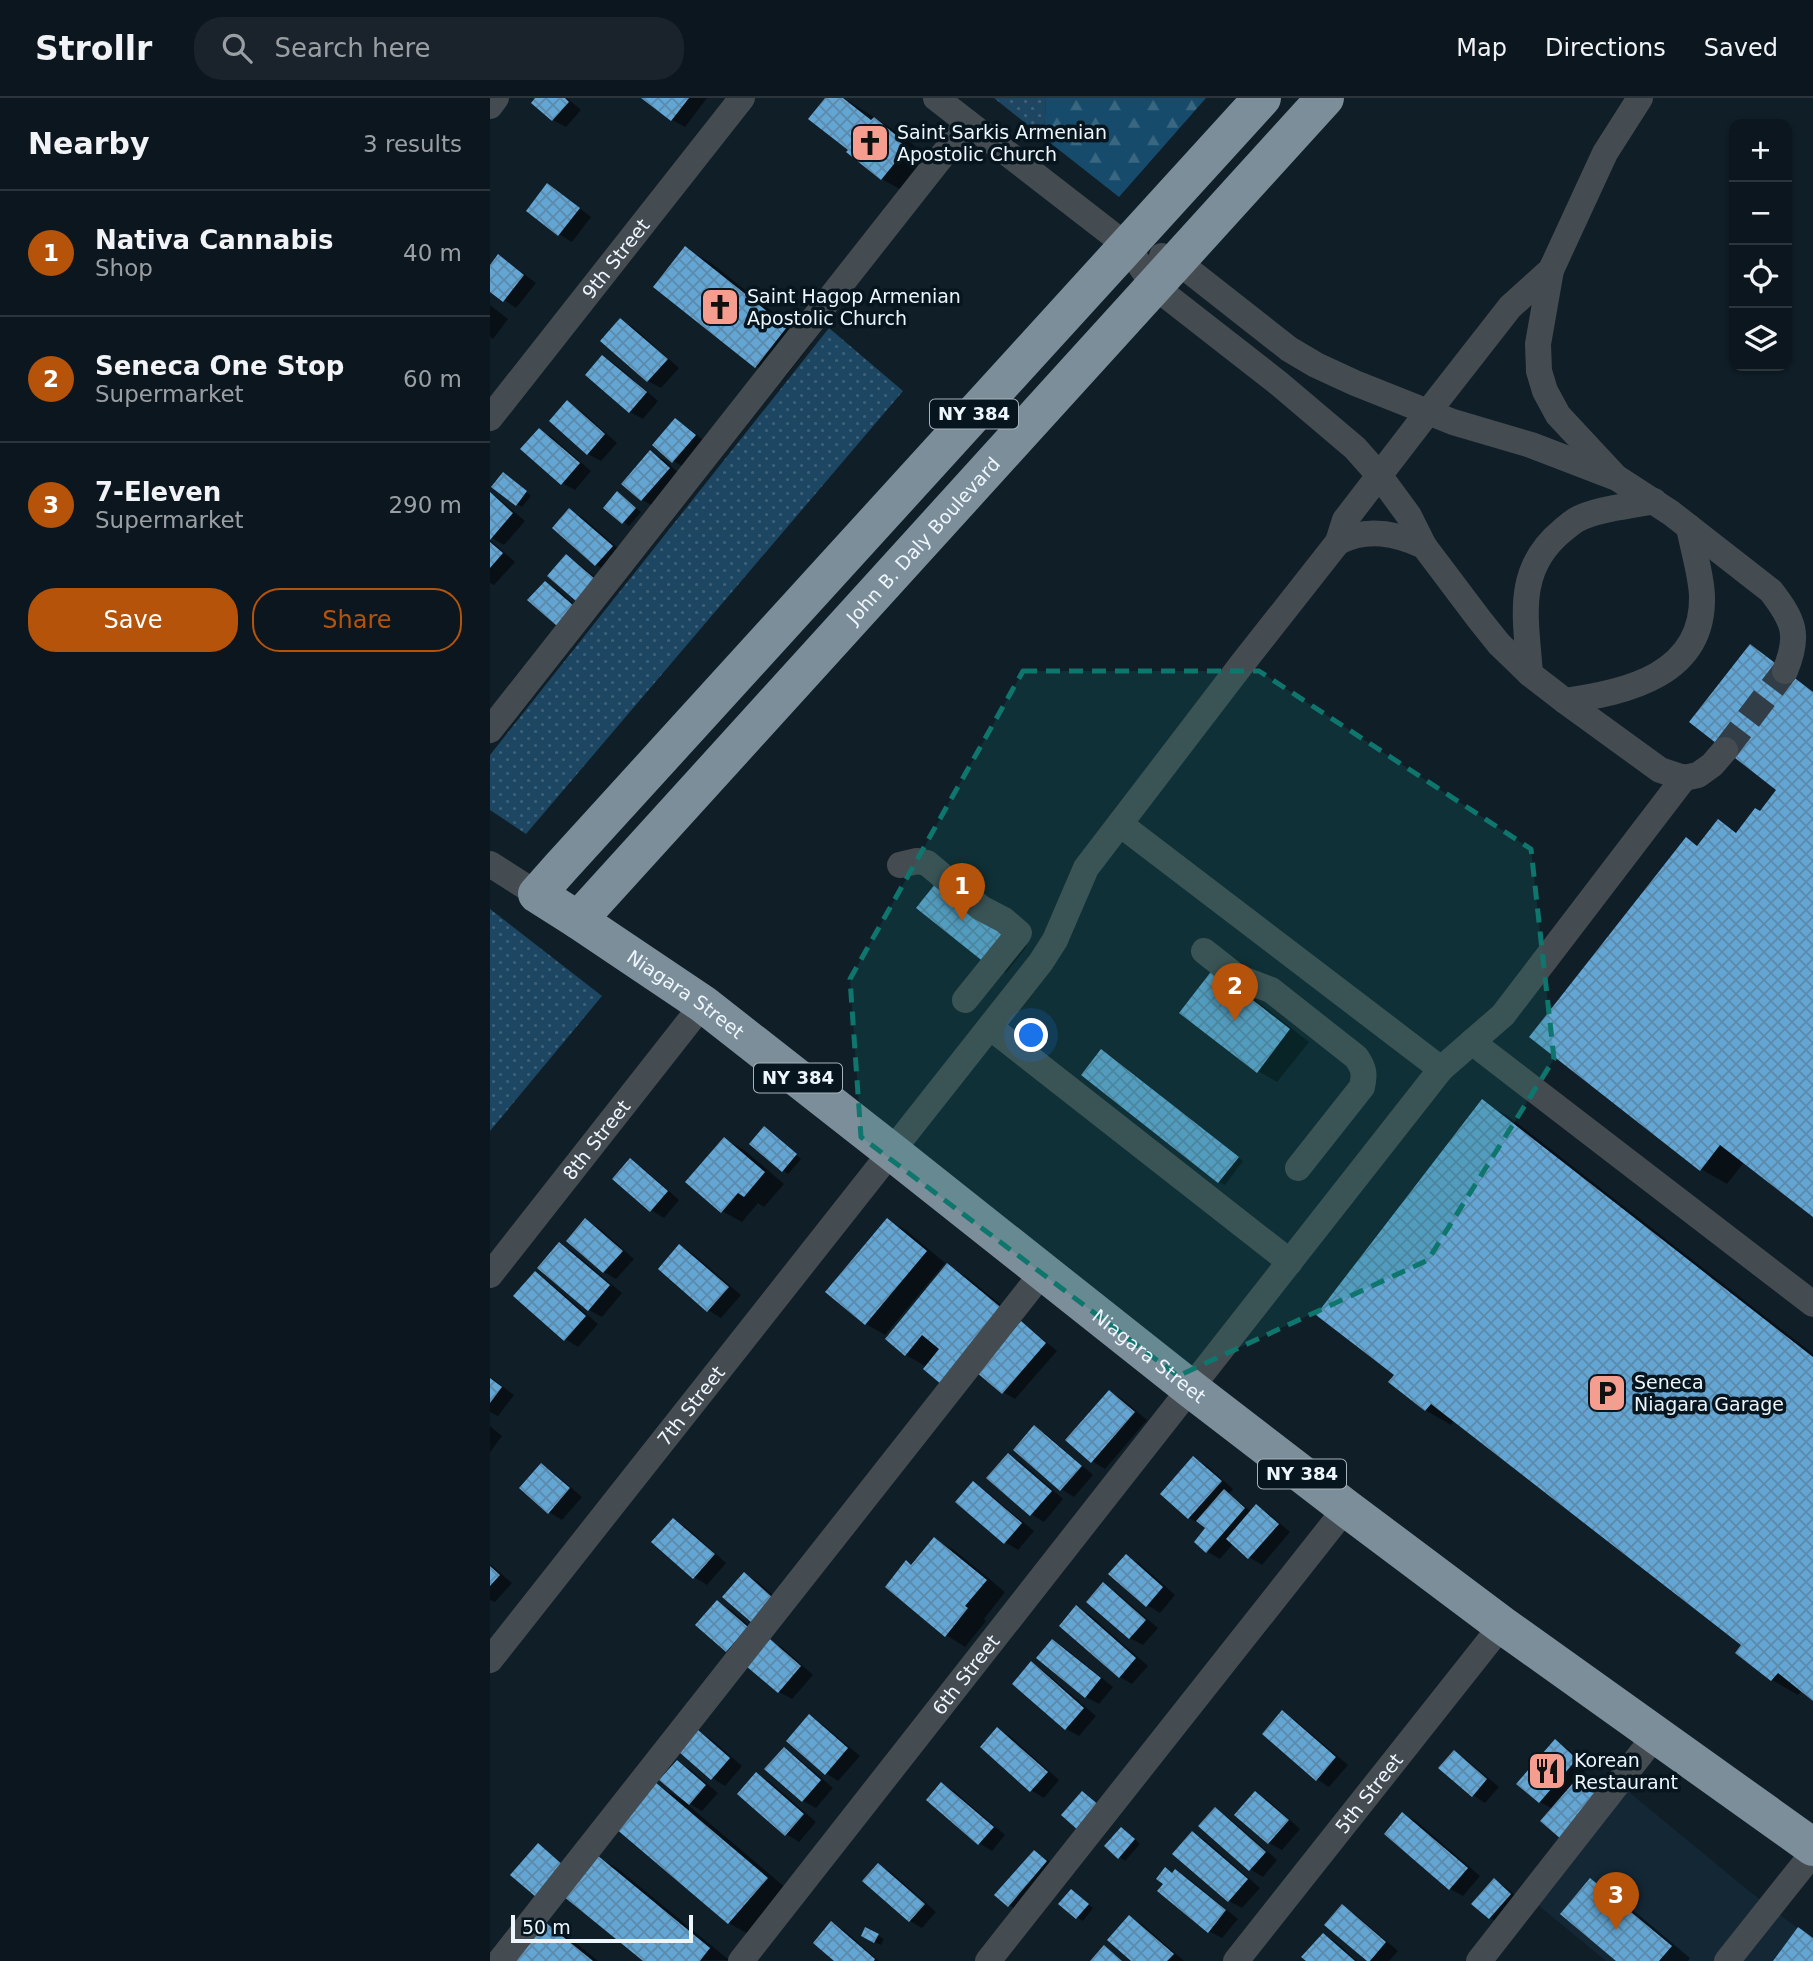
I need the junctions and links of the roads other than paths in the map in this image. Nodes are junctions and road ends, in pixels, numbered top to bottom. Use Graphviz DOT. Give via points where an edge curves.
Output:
graph roads {
  1 [pos="496,98"];
  2 [pos="742,98"];
  3 [pos="936,98"];
  4 [pos="1262,98"];
  5 [pos="1325,98"];
  6 [pos="1640,98"];
  7 [pos="490,106"];
  8 [pos="968,123"];
  9 [pos="1127,246"];
  10 [pos="1551,270"];
  11 [pos="1166,274"];
  12 [pos="1428,412"];
  13 [pos="490,418"];
  14 [pos="1379,475"];
  15 [pos="1617,478"];
  16 [pos="1654,501"];
  17 [pos="1689,527"];
  18 [pos="1338,542"];
  19 [pos="1424,546"];
  20 [pos="1786,671"];
  21 [pos="1530,674"];
  22 [pos="1565,701"];
  23 [pos="490,730"];
  24 [pos="1725,750"];
  25 [pos="1684,778"];
  26 [pos="1120,824"];
  27 [pos="490,864"];
  28 [pos="900,865"];
  29 [pos="537,894"];
  30 [pos="578,920"];
  31 [pos="1204,951"];
  32 [pos="965,1000"];
  33 [pos="703,1004"];
  34 [pos="990,1027"];
  35 [pos="1472,1042"];
  36 [pos="1441,1069"];
  37 [pos="892,1152"];
  38 [pos="1298,1168"];
  39 [pos="1290,1262"];
  40 [pos="1043,1272"];
  41 [pos="490,1275"];
  42 [pos="1813,1304"];
  43 [pos="1191,1389"];
  44 [pos="1346,1508"];
  45 [pos="1502,1625"];
  46 [pos="490,1660"];
  47 [pos="1655,1736"];
  48 [pos="1813,1847"];
  49 [pos="1813,1853"];
  50 [pos="499,1961"];
  51 [pos="741,1961"];
  52 [pos="988,1961"];
  53 [pos="1236,1961"];
  54 [pos="1479,1961"];
  55 [pos="1727,1961"];
  1 -- 7 [label="street"];
  2 -- 13 [label="street, 9th Street"];
  3 -- 8 [label="street"];
  4 -- 9 [label="highway, NY 384"];
  5 -- 11 [label="highway, John B. Daly Boulevard / NY 384"];
  6 -- 10 [label="street" via="1605,153"];
  8 -- 9 [label="street"];
  8 -- 23 [label="street"];
  9 -- 11 [label="street"];
  9 -- 29 [label="highway, NY 384"];
  10 -- 12 [label="street, 7th Street" via="1510,307"];
  10 -- 15 [label="street" via="1538,344 1545,391 1558,415"];
  11 -- 12 [label="street" via="1316,365"];
  11 -- 14 [label="street"];
  11 -- 30 [label="highway, John B. Daly Boulevard / NY 384"];
  12 -- 14 [label="street, 7th Street"];
  12 -- 15 [label="street"];
  14 -- 18 [label="street, 7th Street" via="1345,520"];
  14 -- 19 [label="street"];
  15 -- 16 [label="street"];
  16 -- 17 [label="street"];
  16 -- 21 [label="street" via="1576,520 1551,540 1534,563 1526,599"];
  17 -- 20 [label="street" via="1771,591 1785,609 1793,640"];
  17 -- 22 [label="street" via="1702,595 1700,622 1690,644 1674,664 1654,678 1604,695"];
  18 -- 19 [label="street" via="1375,532"];
  18 -- 26 [label="street, 7th Street"];
  19 -- 21 [label="street" via="1499,644"];
  21 -- 22 [label="street"];
  22 -- 25 [label="street" via="1660,770"];
  24 -- 25 [label="street" via="1698,775"];
  25 -- 35 [label="street, 6th Street" via="1503,1015"];
  26 -- 34 [label="street, 7th Street" via="1086,868 1041,962"];
  26 -- 36 [label="street"];
  27 -- 29 [label="street, Niagara Street"];
  28 -- 32 [label="street" via="927,863 1019,933"];
  29 -- 30 [label="highway, Niagara Street / NY 384"];
  30 -- 33 [label="highway, Niagara Street / NY 384"];
  31 -- 38 [label="street" via="1237,977 1271,990 1363,1066 1362,1087"];
  33 -- 37 [label="highway, Niagara Street / NY 384"];
  33 -- 41 [label="street, 8th Street"];
  34 -- 37 [label="street, 7th Street"];
  34 -- 39 [label="street"];
  35 -- 36 [label="street, 6th Street"];
  35 -- 42 [label="street"];
  36 -- 39 [label="street, 6th Street"];
  37 -- 40 [label="highway, Niagara Street / NY 384"];
  37 -- 46 [label="street, 7th Street"];
  39 -- 43 [label="street, 6th Street"];
  40 -- 43 [label="highway, Niagara Street / NY 384"];
  40 -- 50 [label="street"];
  43 -- 44 [label="highway, Niagara Street / NY 384"];
  43 -- 51 [label="street, 6th Street"];
  44 -- 45 [label="highway, Niagara Street / NY 384"];
  44 -- 52 [label="street"];
  45 -- 47 [label="highway, Niagara Street / NY 384"];
  45 -- 53 [label="street, 5th Street"];
  47 -- 48 [label="highway, Niagara Street / NY 384"];
  47 -- 54 [label="street"];
  49 -- 55 [label="street"];
}
